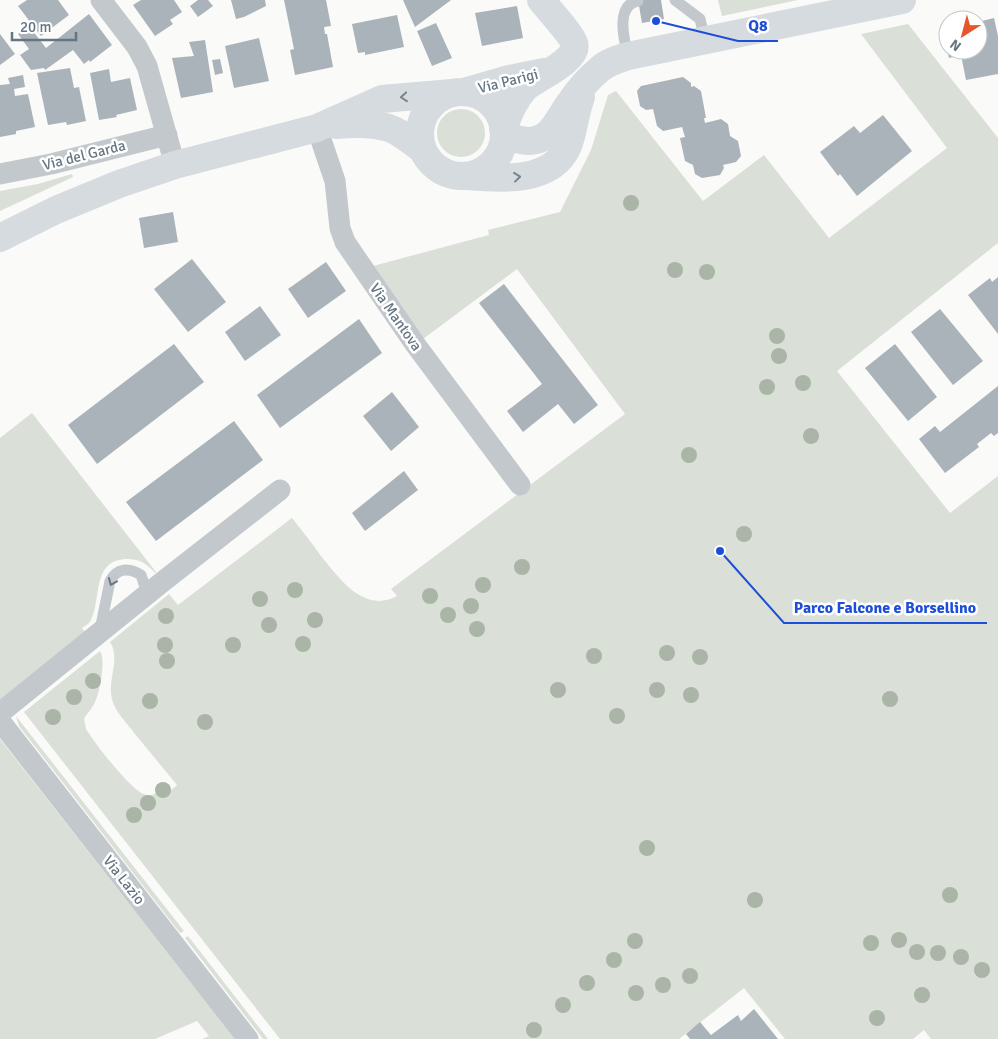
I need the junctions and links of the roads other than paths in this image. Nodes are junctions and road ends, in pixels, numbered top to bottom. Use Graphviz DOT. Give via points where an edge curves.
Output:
graph roads {
  1 [pos="101,0"];
  2 [pos="541,0"];
  3 [pos="676,0"];
  4 [pos="902,0"];
  5 [pos="638,1"];
  6 [pos="563,28"];
  7 [pos="705,40"];
  8 [pos="628,56"];
  9 [pos="553,70"];
  10 [pos="586,84"];
  11 [pos="458,93"];
  12 [pos="321,127"];
  13 [pos="503,131"];
  14 [pos="167,134"];
  15 [pos="423,150"];
  16 [pos="175,166"];
  17 [pos="0,174"];
  18 [pos="468,176"];
  19 [pos="0,238"];
  20 [pos="520,485"];
  21 [pos="280,490"];
  22 [pos="138,601"];
  23 [pos="96,635"];
  24 [pos="0,714"];
  25 [pos="0,721"];
  26 [pos="248,1039"];
  1 -- 14 [label="street" via="147,66"];
  2 -- 6 [label="main road, Via Parigi"];
  3 -- 7 [label="lane" via="701,22"];
  4 -- 7 [label="main road"];
  5 -- 8 [label="lane" via="626,7 623,19"];
  6 -- 8 [label="main road, Via Parigi" via="607,52"];
  6 -- 9 [label="main road, Via Parigi" via="575,46 571,56"];
  7 -- 8 [label="main road"];
  8 -- 10 [label="main road" via="600,68"];
  9 -- 11 [label="main road, Via Parigi"];
  9 -- 13 [label="main road, Via Parigi" via="526,88 511,107"];
  10 -- 13 [label="main road" via="549,133 540,139 530,142 506,135"];
  18 -- 10 [label="main road, one-way" via="532,175 559,159 567,148"];
  11 -- 12 [label="main road, one-way" via="382,99"];
  11 -- 13 [label="main road" via="476,95 489,103 500,118"];
  11 -- 15 [label="main road" via="437,101 425,113 420,130"];
  12 -- 15 [label="main road" via="386,126"];
  12 -- 16 [label="main road"];
  12 -- 20 [label="street, Via Mantova" via="345,242 414,344"];
  13 -- 18 [label="main road" via="501,149 494,161 482,171"];
  14 -- 16 [label="street"];
  14 -- 17 [label="street, Via del Garda"];
  15 -- 18 [label="main road" via="441,171"];
  16 -- 19 [label="main road" via="98,192"];
  21 -- 22 [label="street"];
  22 -- 23 [label="street"];
  22 -- 23 [label="lane, one-way" via="145,587 141,575 130,570 118,572 110,581 101,627"];
  23 -- 24 [label="street"];
  25 -- 26 [label="street, Via Lazio"];
}
